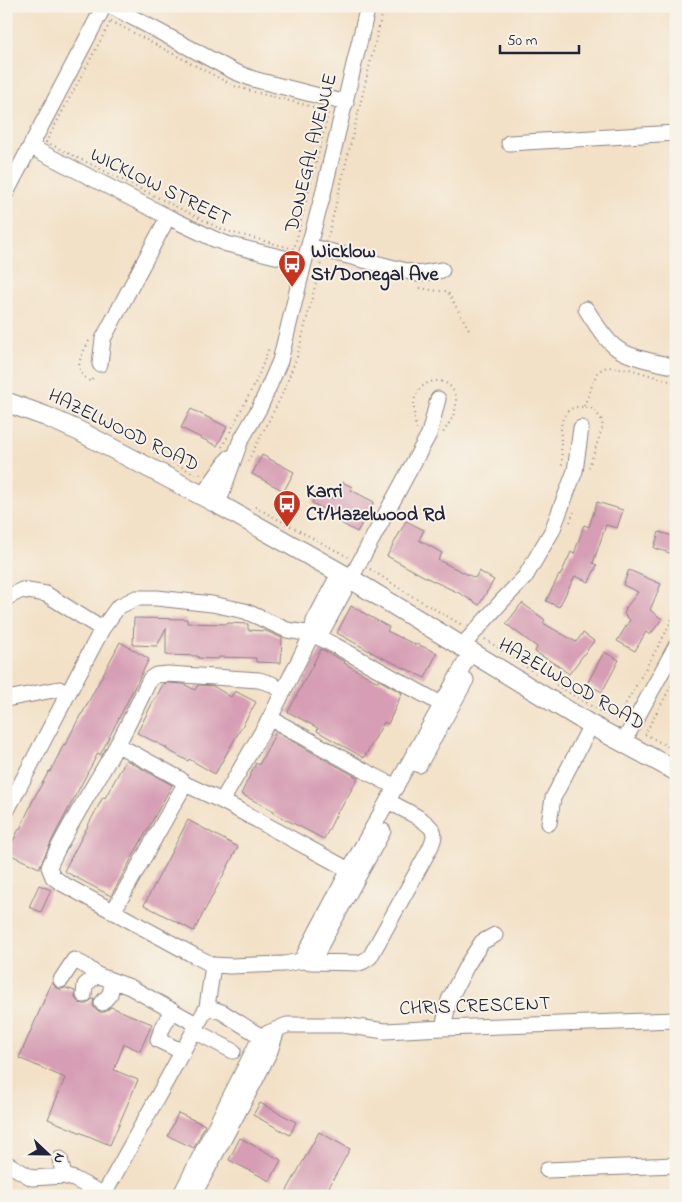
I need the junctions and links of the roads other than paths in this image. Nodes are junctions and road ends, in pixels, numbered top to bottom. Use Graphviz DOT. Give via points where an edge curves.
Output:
graph roads {
  1 [pos="104,6"];
  2 [pos="368,6"];
  3 [pos="111,14"];
  4 [pos="346,103"];
  5 [pos="676,132"];
  6 [pos="509,143"];
  7 [pos="31,147"];
  8 [pos="10,197"];
  9 [pos="168,217"];
  10 [pos="308,246"];
  11 [pos="304,263"];
  12 [pos="442,270"];
  13 [pos="586,309"];
  14 [pos="100,364"];
  15 [pos="676,367"];
  16 [pos="438,399"];
  17 [pos="6,402"];
  18 [pos="581,428"];
  19 [pos="210,500"];
  20 [pos="345,576"];
  21 [pos="6,598"];
  22 [pos="102,629"];
  23 [pos="312,634"];
  24 [pos="676,646"];
  25 [pos="474,649"];
  26 [pos="283,692"];
  27 [pos="68,694"];
  28 [pos="6,699"];
  29 [pos="441,704"];
  30 [pos="270,718"];
  31 [pos="591,725"];
  32 [pos="623,743"];
  33 [pos="118,745"];
  34 [pos="676,771"];
  35 [pos="185,784"];
  36 [pos="394,799"];
  37 [pos="222,800"];
  38 [pos="6,812"];
  39 [pos="549,823"];
  40 [pos="349,870"];
  41 [pos="113,912"];
  42 [pos="495,935"];
  43 [pos="307,961"];
  44 [pos="213,965"];
  45 [pos="98,975"];
  46 [pos="61,980"];
  47 [pos="114,981"];
  48 [pos="84,995"];
  49 [pos="102,1003"];
  50 [pos="207,1008"];
  51 [pos="172,1010"];
  52 [pos="676,1020"];
  53 [pos="197,1028"];
  54 [pos="443,1028"];
  55 [pos="270,1036"];
  56 [pos="233,1051"];
  57 [pos="183,1052"];
  58 [pos="228,1115"];
  59 [pos="60,1159"];
  60 [pos="6,1163"];
  61 [pos="676,1165"];
  62 [pos="547,1170"];
  63 [pos="64,1176"];
  64 [pos="105,1195"];
  65 [pos="180,1196"];
  66 [pos="193,1196"];
  1 -- 7 [label="street"];
  2 -- 4 [label="street, DONEGAL AVENUE"];
  3 -- 4 [label="street" via="254,79"];
  4 -- 10 [label="street, DONEGAL AVENUE"];
  5 -- 6 [label="street"];
  7 -- 8 [label="street"];
  7 -- 9 [label="street, WICKLOW STREET"];
  9 -- 11 [label="street, WICKLOW STREET" via="227,244"];
  9 -- 14 [label="street" via="103,338"];
  10 -- 11 [label="street, DONEGAL AVENUE"];
  10 -- 12 [label="street" via="418,274"];
  11 -- 19 [label="street, DONEGAL AVENUE" via="280,360 260,407"];
  13 -- 15 [label="street" via="614,347"];
  16 -- 20 [label="street" via="429,434"];
  17 -- 19 [label="main road, HAZELWOOD ROAD" via="79,431"];
  18 -- 25 [label="street" via="575,472 552,531 525,577 502,601"];
  19 -- 20 [label="main road, HAZELWOOD ROAD"];
  20 -- 23 [label="street" via="314,621"];
  20 -- 25 [label="main road, HAZELWOOD ROAD"];
  21 -- 22 [label="street" via="22,590 46,594"];
  22 -- 23 [label="street" via="118,607 136,598 157,598 246,611 287,630"];
  22 -- 27 [label="street"];
  23 -- 26 [label="street"];
  23 -- 29 [label="street"];
  24 -- 32 [label="street"];
  25 -- 29 [label="street"];
  25 -- 31 [label="main road, HAZELWOOD ROAD"];
  25 -- 36 [label="street"];
  26 -- 30 [label="street"];
  26 -- 33 [label="street" via="259,680 156,675 150,679"];
  27 -- 28 [label="street" via="59,689"];
  27 -- 38 [label="street"];
  29 -- 36 [label="street"];
  30 -- 36 [label="street" via="363,770"];
  30 -- 37 [label="street"];
  31 -- 32 [label="main road, HAZELWOOD ROAD"];
  31 -- 39 [label="street" via="553,798"];
  32 -- 34 [label="main road, HAZELWOOD ROAD"];
  33 -- 35 [label="street"];
  33 -- 41 [label="street" via="49,866 53,877"];
  35 -- 37 [label="street"];
  35 -- 41 [label="street"];
  36 -- 40 [label="street"];
  36 -- 43 [label="street" via="322,943"];
  36 -- 43 [label="street" via="432,829 434,836 429,850 370,957 359,963"];
  37 -- 40 [label="street"];
  40 -- 43 [label="street"];
  41 -- 44 [label="street"];
  42 -- 54 [label="street" via="482,942 467,965 449,1000"];
  43 -- 44 [label="street"];
  44 -- 50 [label="street"];
  45 -- 46 [label="street" via="74,960"];
  45 -- 47 [label="street"];
  45 -- 48 [label="street" via="85,985"];
  47 -- 49 [label="street" via="110,994"];
  47 -- 51 [label="street"];
  50 -- 53 [label="street"];
  50 -- 55 [label="street"];
  51 -- 53 [label="street"];
  51 -- 57 [label="street" via="161,1032 152,1038"];
  52 -- 54 [label="street, CHRIS CRESCENT"];
  53 -- 56 [label="street"];
  53 -- 57 [label="street"];
  54 -- 55 [label="street, CHRIS CRESCENT" via="386,1031 344,1024 287,1024"];
  55 -- 58 [label="street"];
  57 -- 64 [label="street"];
  58 -- 65 [label="street"];
  58 -- 66 [label="street"];
  59 -- 63 [label="street"];
  60 -- 63 [label="street" via="32,1178"];
  61 -- 62 [label="street"];
  63 -- 64 [label="street"];
}
